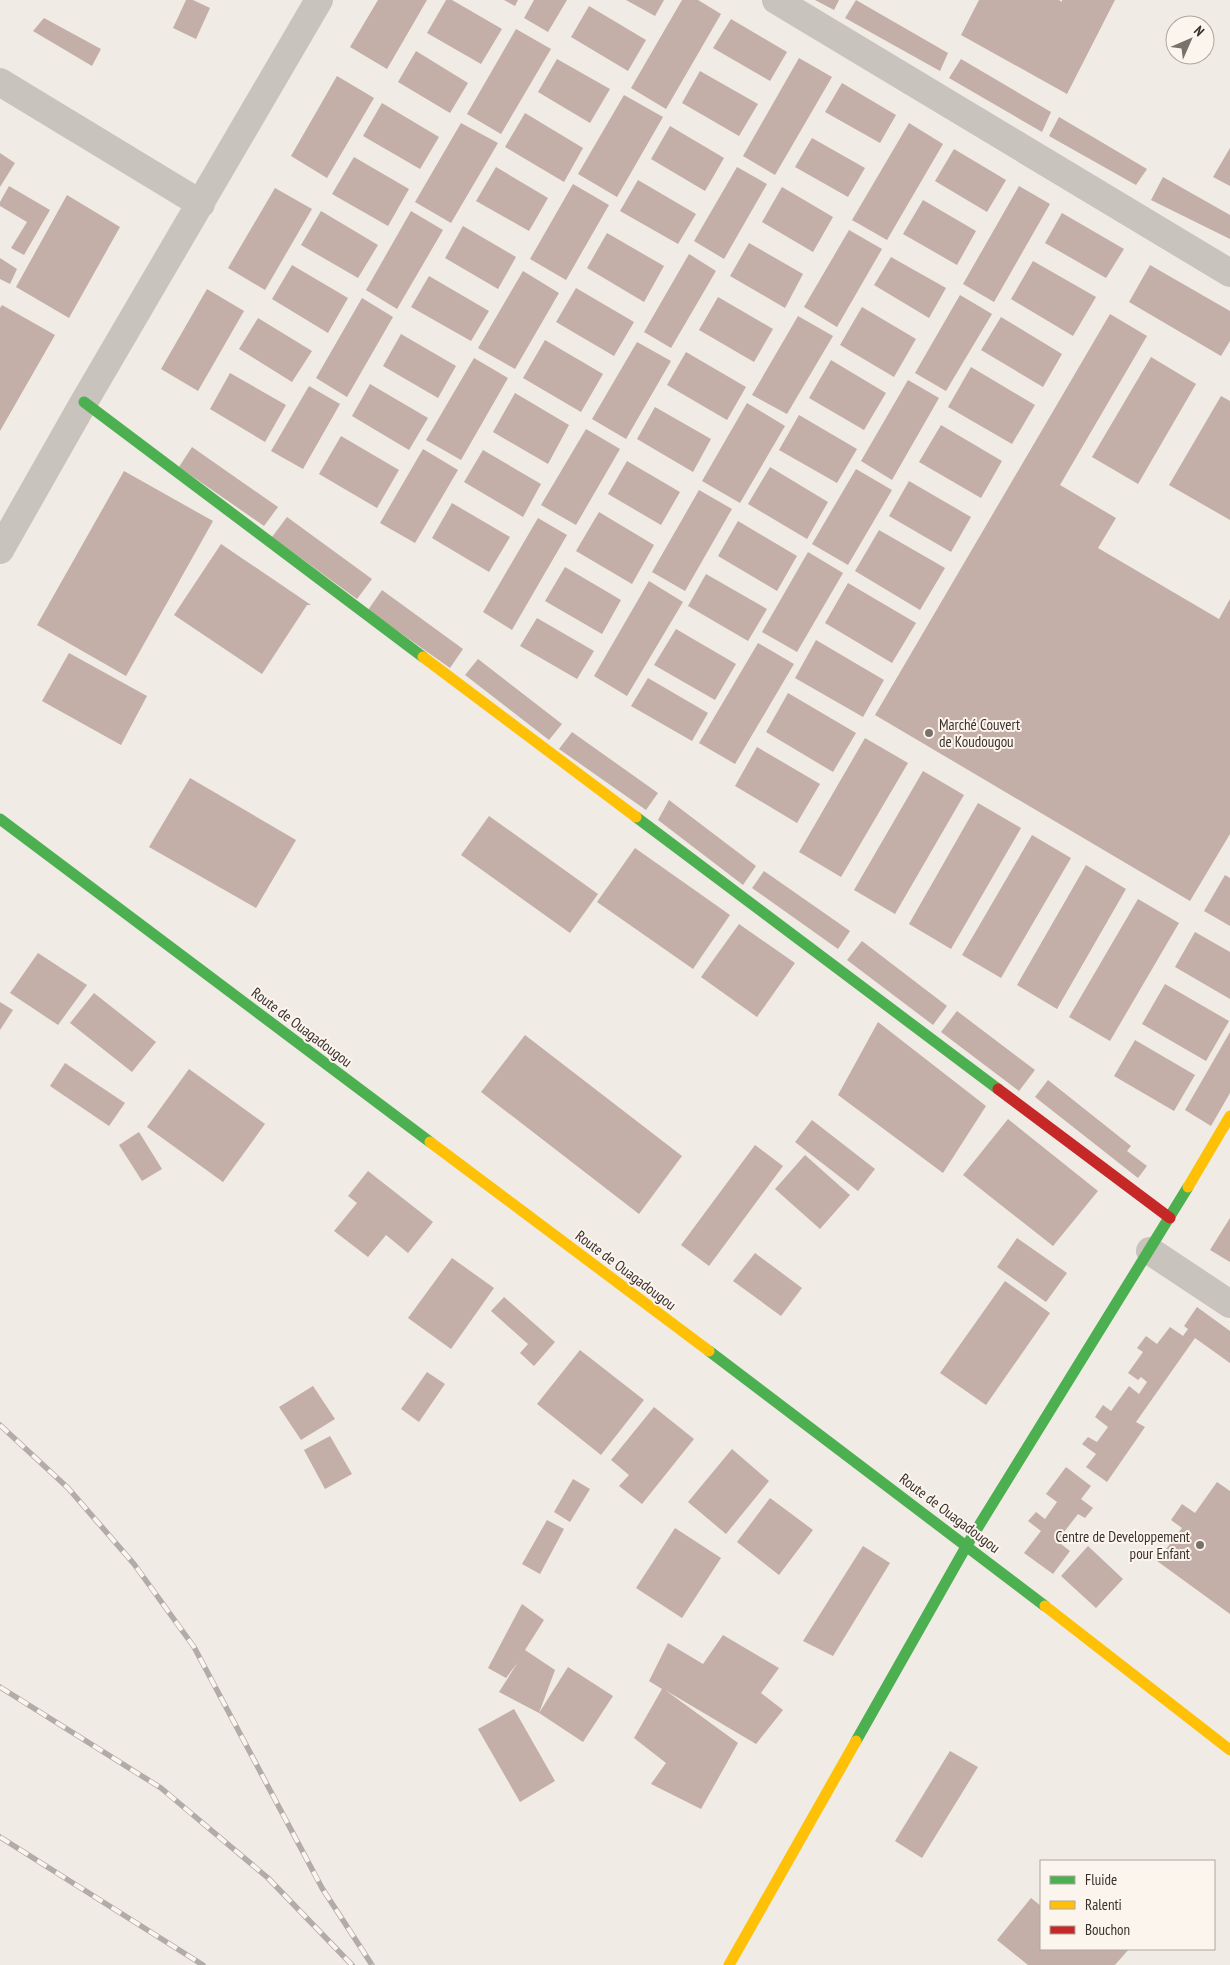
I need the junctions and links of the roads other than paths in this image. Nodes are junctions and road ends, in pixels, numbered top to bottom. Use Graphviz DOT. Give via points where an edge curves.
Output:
graph roads {
  1 [pos="320,0"];
  2 [pos="776,0"];
  3 [pos="0,82"];
  4 [pos="201,204"];
  5 [pos="1230,273"];
  6 [pos="84,402"];
  7 [pos="0,550"];
  8 [pos="0,819"];
  9 [pos="1230,1116"];
  10 [pos="1170,1218"];
  11 [pos="1150,1251"];
  12 [pos="1230,1304"];
  13 [pos="967,1545"];
  14 [pos="1230,1750"];
  15 [pos="729,1965"];
  1 -- 4 [label="street"];
  2 -- 5 [label="street"];
  3 -- 4 [label="street"];
  4 -- 6 [label="street"];
  6 -- 7 [label="street"];
  6 -- 10 [label="street"];
  8 -- 13 [label="street, Route de Ouagadougou"];
  9 -- 10 [label="street"];
  10 -- 11 [label="street"];
  11 -- 12 [label="street"];
  11 -- 13 [label="street"];
  13 -- 14 [label="street, Route de Ouagadougou"];
  13 -- 15 [label="street"];
}
